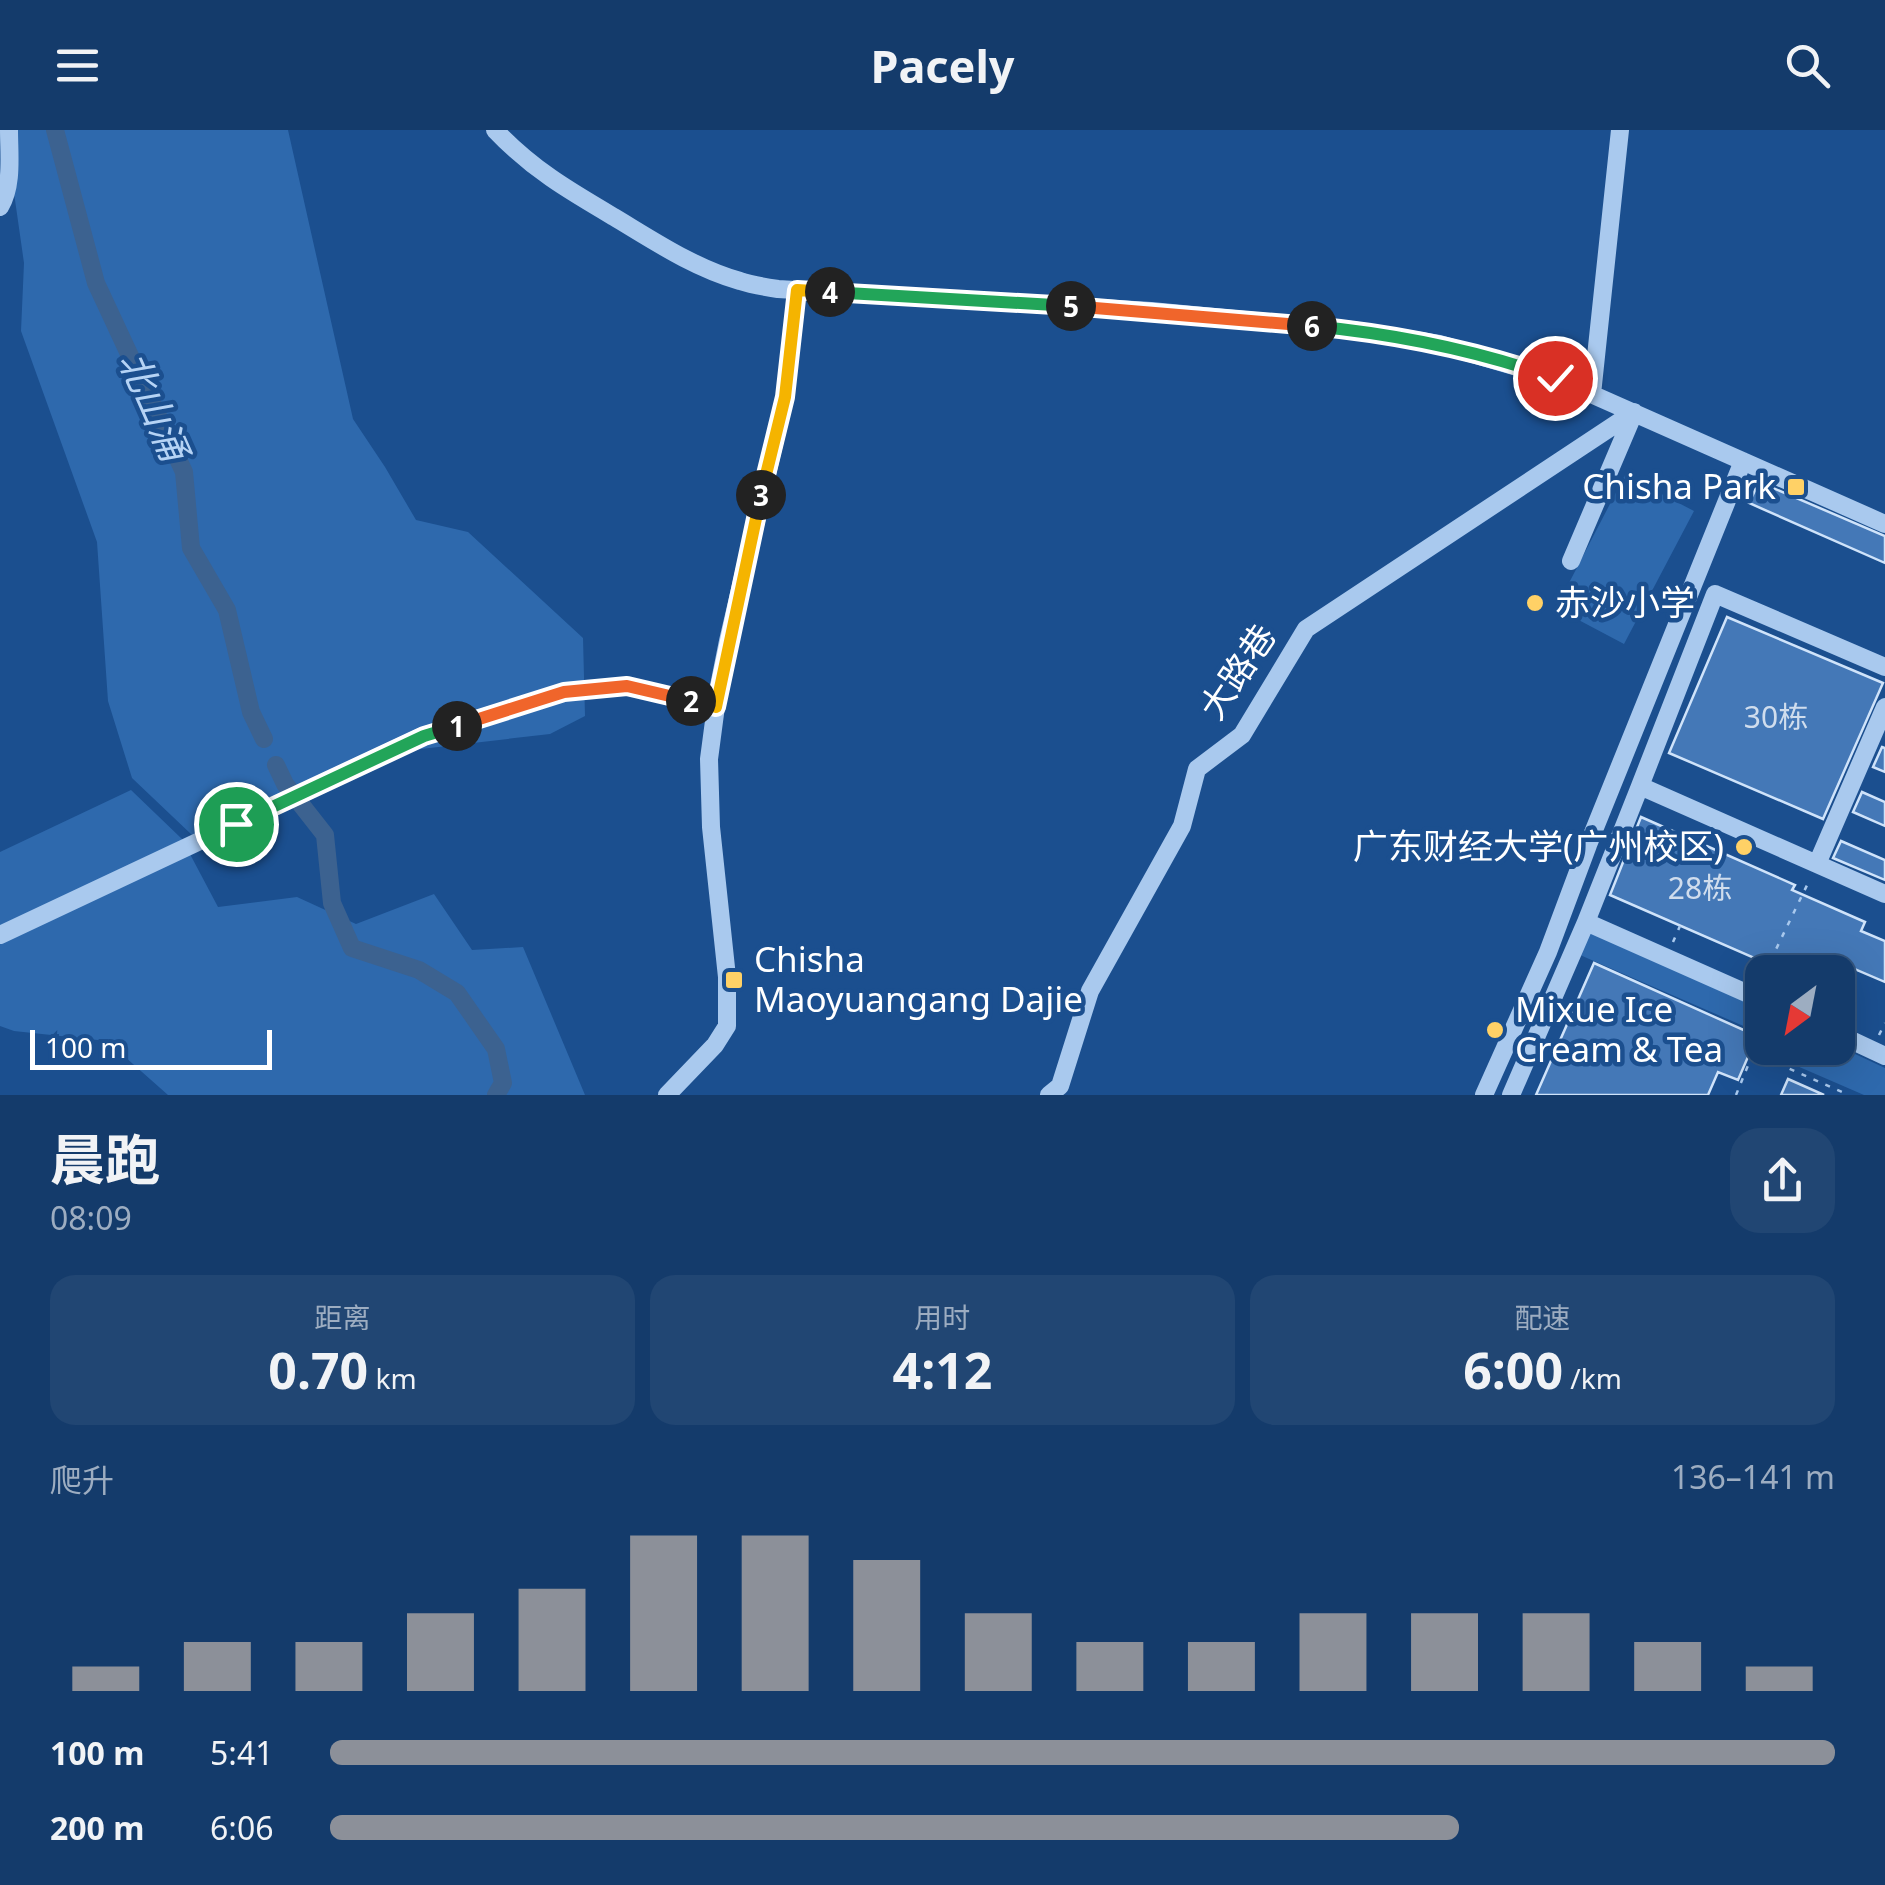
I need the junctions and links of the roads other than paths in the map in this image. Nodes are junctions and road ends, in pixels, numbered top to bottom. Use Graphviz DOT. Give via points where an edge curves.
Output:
graph roads {
  1 [pos="9,130"];
  2 [pos="495,130"];
  3 [pos="1620,130"];
  4 [pos="0,207"];
  5 [pos="797,290"];
  6 [pos="1592,394"];
  7 [pos="1634,412"];
  8 [pos="1743,461"];
  9 [pos="1885,524"];
  10 [pos="1571,561"];
  11 [pos="1885,667"];
  12 [pos="716,707"];
  13 [pos="1885,707"];
  14 [pos="1640,786"];
  15 [pos="1817,864"];
  16 [pos="1885,894"];
  17 [pos="1586,922"];
  18 [pos="0,934"];
  19 [pos="1745,992"];
  20 [pos="1855,1042"];
  21 [pos="1885,1056"];
  22 [pos="667,1095"];
  23 [pos="1049,1095"];
  24 [pos="1484,1095"];
  25 [pos="1510,1095"];
  1 -- 4 [label="street" via="9,181"];
  2 -- 5 [label="street" via="551,179 701,267"];
  3 -- 6 [label="street"];
  5 -- 6 [label="street" via="1152,311 1368,332 1480,354"];
  5 -- 12 [label="street" via="785,397"];
  6 -- 7 [label="street"];
  7 -- 8 [label="street"];
  7 -- 10 [label="street"];
  7 -- 23 [label="street, 大路巷" via="1306,629 1242,735 1197,768 1182,826 1090,991 1060,1086"];
  8 -- 9 [label="street"];
  8 -- 24 [label="street" via="1548,952"];
  11 -- 14 [label="street" via="1715,594"];
  12 -- 18 [label="street" via="627,686 564,692 424,736"];
  12 -- 22 [label="street" via="708,790 728,1018 715,1046"];
  13 -- 15 [label="street"];
  14 -- 15 [label="street"];
  14 -- 17 [label="street"];
  15 -- 16 [label="street"];
  17 -- 19 [label="street"];
  17 -- 25 [label="street"];
  20 -- 21 [label="street"];
}
